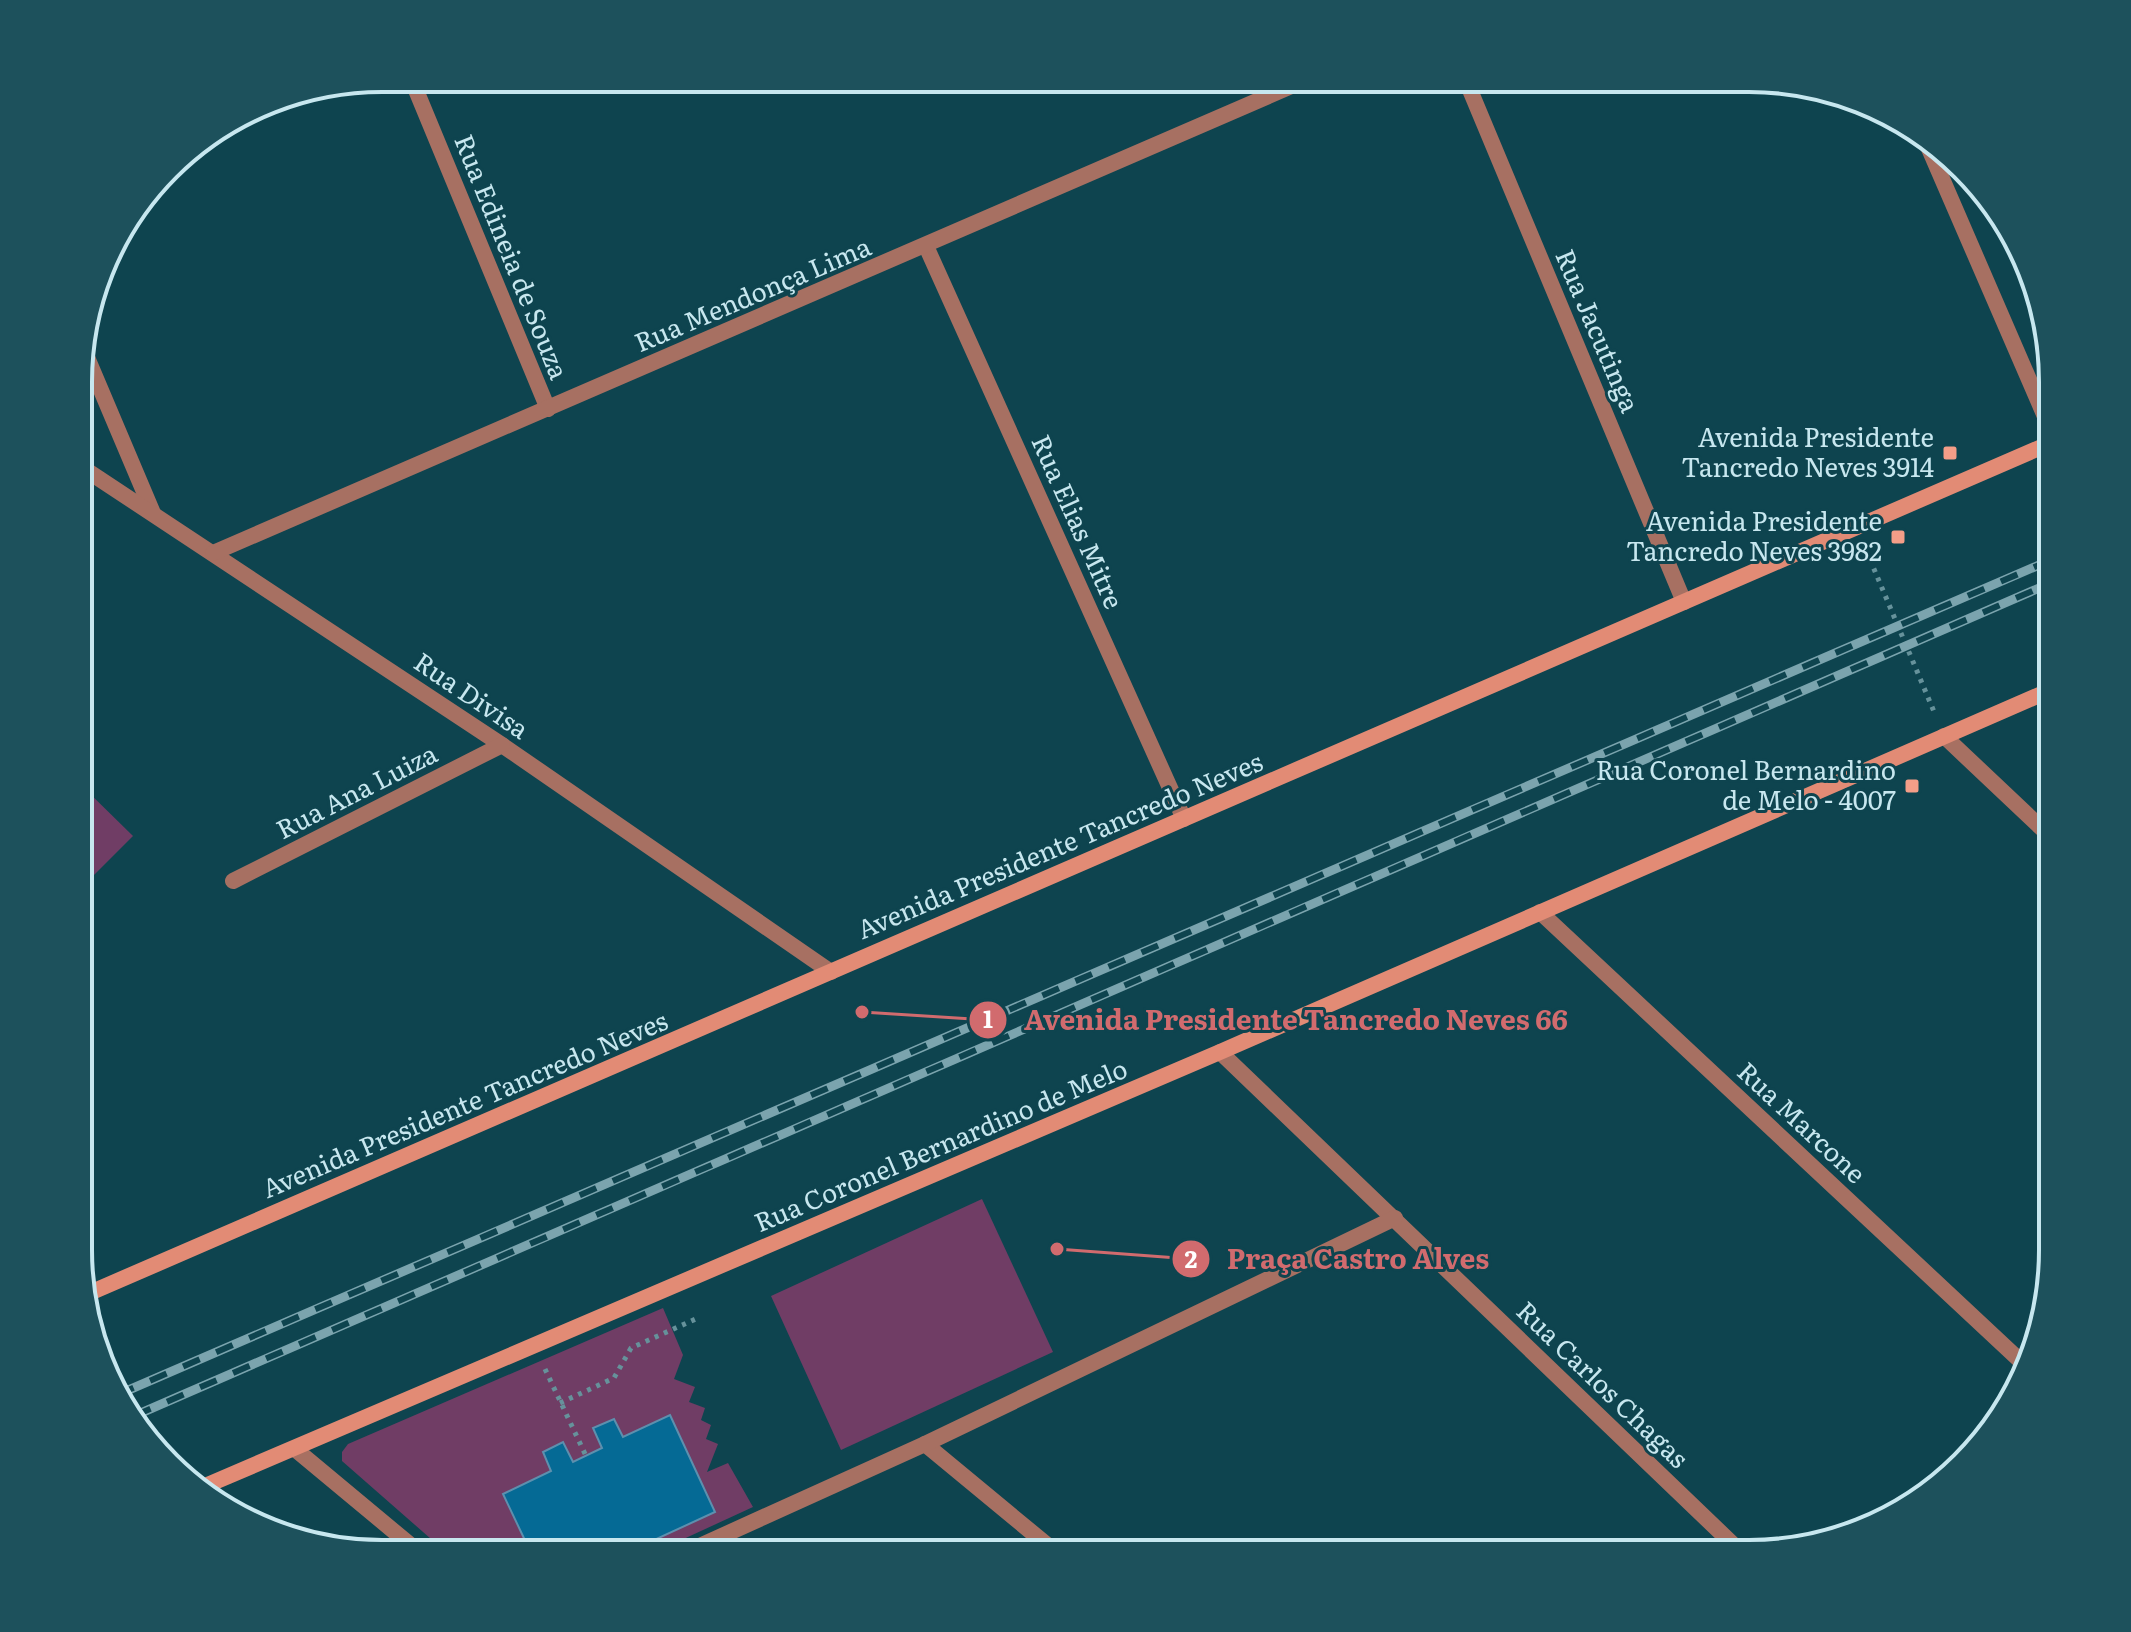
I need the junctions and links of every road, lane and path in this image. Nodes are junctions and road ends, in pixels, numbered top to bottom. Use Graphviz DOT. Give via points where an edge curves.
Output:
graph roads {
  1 [pos="417,92"];
  2 [pos="1278,92"];
  3 [pos="1471,92"];
  4 [pos="1933,158"];
  5 [pos="926,246"];
  6 [pos="93,370"];
  7 [pos="2039,403"];
  8 [pos="548,409"];
  9 [pos="2039,448"];
  10 [pos="92,474"];
  11 [pos="153,513"];
  12 [pos="1856,527"];
  13 [pos="213,553"];
  14 [pos="1684,602"];
  15 [pos="2039,695"];
  16 [pos="1944,736"];
  17 [pos="502,745"];
  18 [pos="1184,819"];
  19 [pos="2039,826"];
  20 [pos="233,881"];
  21 [pos="1540,912"];
  22 [pos="831,972"];
  23 [pos="1220,1052"];
  24 [pos="1395,1218"];
  25 [pos="95,1291"];
  26 [pos="698,1318"];
  27 [pos="2018,1359"];
  28 [pos="541,1361"];
  29 [pos="560,1403"];
  30 [pos="925,1444"];
  31 [pos="295,1449"];
  32 [pos="586,1456"];
  33 [pos="211,1484"];
  34 [pos="404,1540"];
  35 [pos="713,1540"];
  36 [pos="1041,1540"];
  37 [pos="1728,1540"];
  1 -- 8 [label="street, Rua Edineia de Souza"];
  2 -- 5 [label="street, Rua Mendonça Lima"];
  3 -- 14 [label="street, Rua Jacutinga"];
  4 -- 7 [label="street"];
  5 -- 8 [label="street, Rua Mendonça Lima"];
  5 -- 18 [label="street, Rua Elias Mitre"];
  6 -- 11 [label="street"];
  8 -- 13 [label="street, Rua Mendonça Lima"];
  9 -- 12 [label="main road, Avenida Presidente Tancredo Neves"];
  10 -- 11 [label="street, Rua Divisa"];
  11 -- 13 [label="street, Rua Divisa"];
  12 -- 14 [label="main road, Avenida Presidente Tancredo Neves"];
  12 -- 16 [label="path"];
  13 -- 17 [label="street, Rua Divisa"];
  14 -- 18 [label="main road, Avenida Presidente Tancredo Neves"];
  15 -- 16 [label="main road, Rua Coronel Bernardino de Melo"];
  16 -- 19 [label="street"];
  16 -- 21 [label="main road, Rua Coronel Bernardino de Melo"];
  17 -- 20 [label="street, Rua Ana Luiza"];
  17 -- 22 [label="street, Rua Divisa"];
  18 -- 22 [label="main road, Avenida Presidente Tancredo Neves"];
  21 -- 23 [label="main road, Rua Coronel Bernardino de Melo"];
  21 -- 27 [label="street, Rua Marcone"];
  22 -- 25 [label="main road, Avenida Presidente Tancredo Neves"];
  23 -- 24 [label="street, Rua Carlos Chagas"];
  23 -- 31 [label="main road, Rua Coronel Bernardino de Melo"];
  24 -- 30 [label="street"];
  24 -- 37 [label="street, Rua Carlos Chagas"];
  26 -- 29 [label="path" via="631,1348 614,1378"];
  28 -- 29 [label="path"];
  29 -- 32 [label="path"];
  30 -- 35 [label="street"];
  30 -- 36 [label="street"];
  31 -- 33 [label="main road, Rua Coronel Bernardino de Melo"];
  31 -- 34 [label="street"];
}
